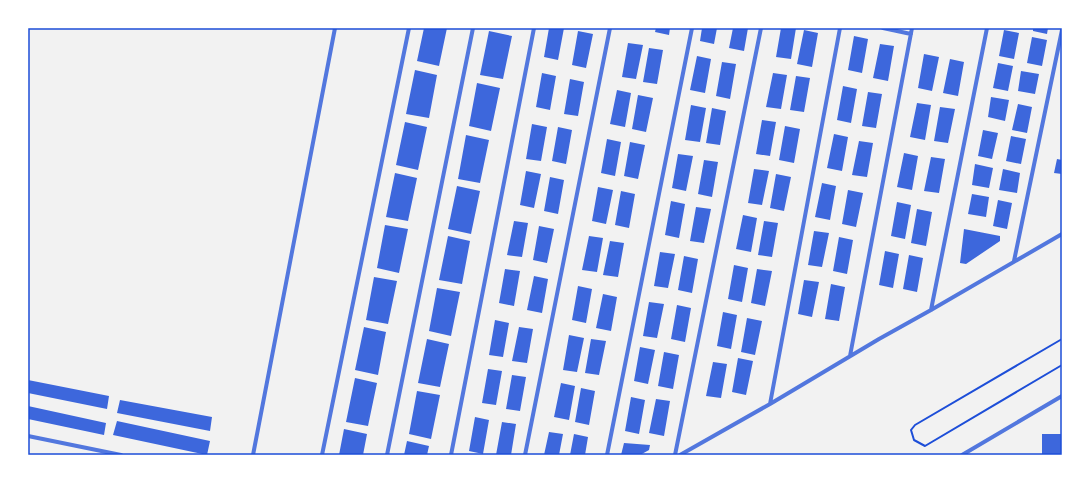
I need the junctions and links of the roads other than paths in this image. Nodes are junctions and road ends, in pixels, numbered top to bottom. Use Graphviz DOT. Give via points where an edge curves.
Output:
graph roads {
  1 [pos="335,28"];
  2 [pos="409,28"];
  3 [pos="473,28"];
  4 [pos="534,28"];
  5 [pos="610,28"];
  6 [pos="692,28"];
  7 [pos="761,28"];
  8 [pos="840,28"];
  9 [pos="883,28"];
  10 [pos="912,28"];
  11 [pos="988,28"];
  12 [pos="1062,30"];
  13 [pos="911,34"];
  14 [pos="1062,234"];
  15 [pos="1014,261"];
  16 [pos="931,310"];
  17 [pos="850,356"];
  18 [pos="1062,396"];
  19 [pos="770,404"];
  20 [pos="28,436"];
  21 [pos="121,455"];
  22 [pos="253,455"];
  23 [pos="322,455"];
  24 [pos="387,455"];
  25 [pos="451,455"];
  26 [pos="525,455"];
  27 [pos="607,455"];
  28 [pos="675,455"];
  29 [pos="680,455"];
  30 [pos="963,455"];
  1 -- 22 [label="street"];
  2 -- 23 [label="street"];
  3 -- 24 [label="street"];
  4 -- 25 [label="street"];
  5 -- 26 [label="street"];
  6 -- 27 [label="street"];
  7 -- 28 [label="street"];
  8 -- 19 [label="street"];
  9 -- 13 [label="street"];
  10 -- 13 [label="street"];
  11 -- 16 [label="street"];
  12 -- 15 [label="street"];
  13 -- 17 [label="street"];
  14 -- 15 [label="street"];
  15 -- 16 [label="street"];
  16 -- 17 [label="street"];
  17 -- 19 [label="street"];
  18 -- 30 [label="street"];
  19 -- 29 [label="street"];
  20 -- 21 [label="street"];
}
